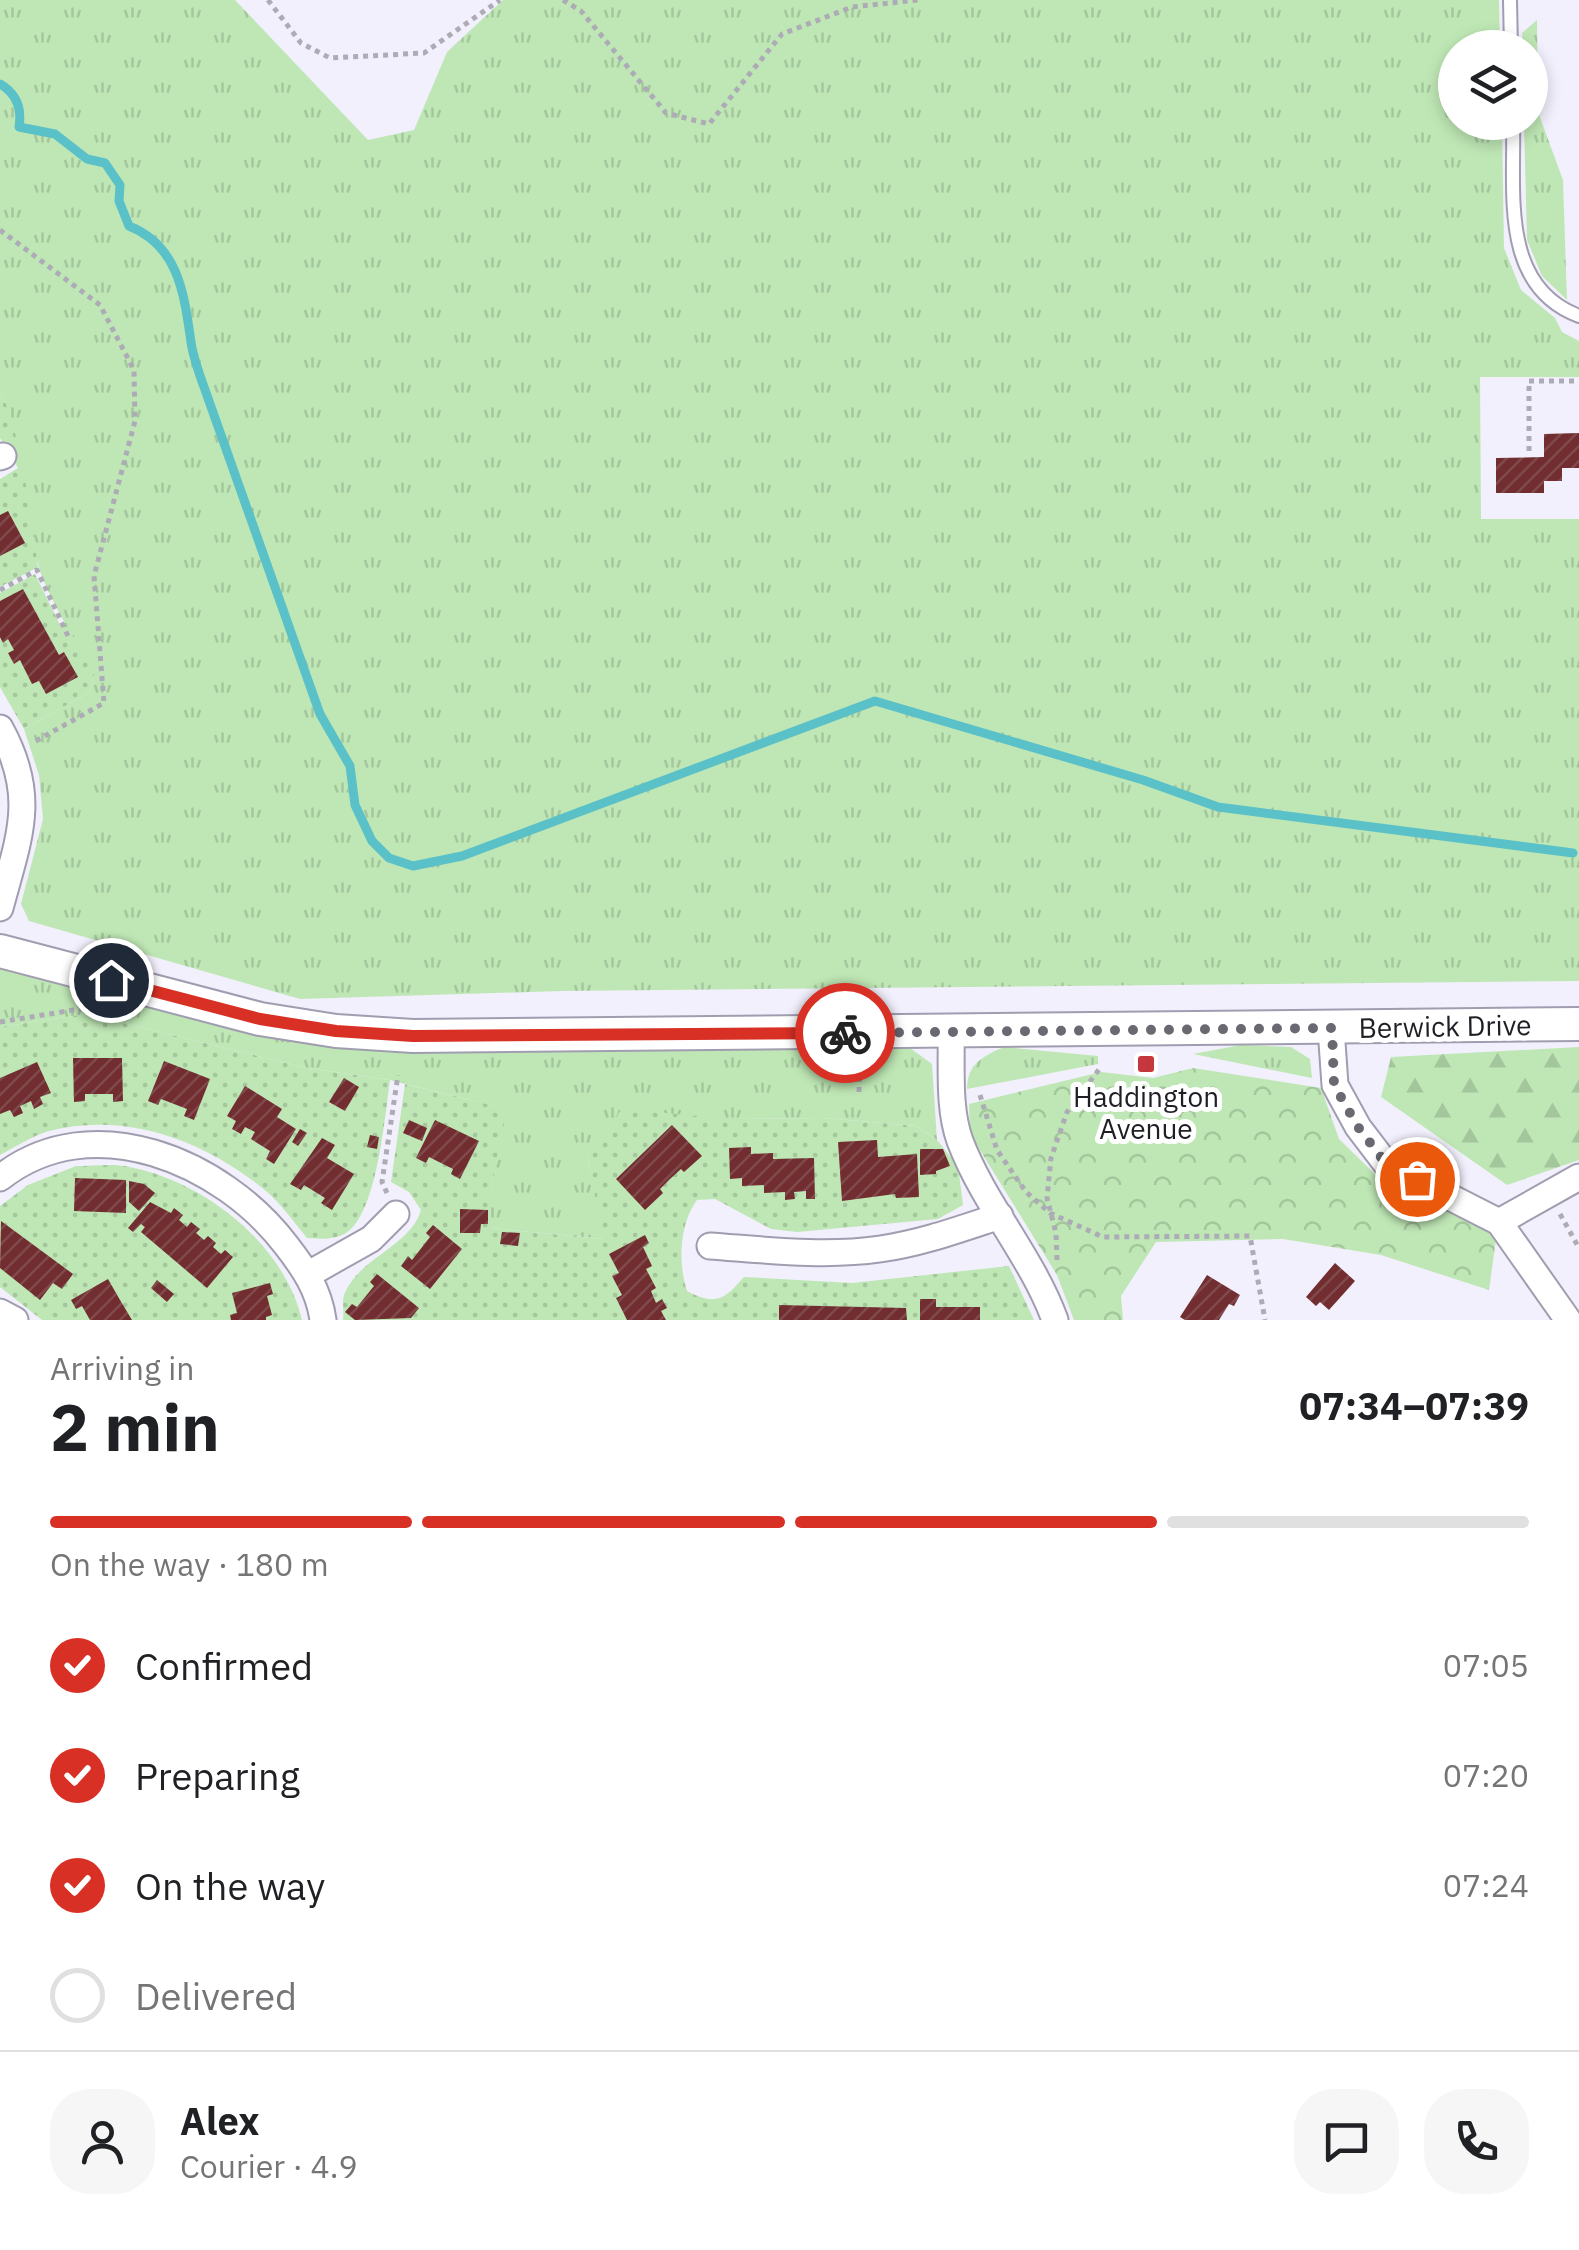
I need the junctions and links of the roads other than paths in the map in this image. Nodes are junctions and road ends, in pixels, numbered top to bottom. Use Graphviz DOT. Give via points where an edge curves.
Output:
graph roads {
  1 [pos="1510,0"];
  2 [pos="1511,30"];
  3 [pos="1514,140"];
  4 [pos="1579,315"];
  5 [pos="0,728"];
  6 [pos="0,908"];
  7 [pos="0,951"];
  8 [pos="1579,1024"];
  9 [pos="1332,1028"];
  10 [pos="951,1032"];
  11 [pos="1579,1177"];
  12 [pos="0,1178"];
  13 [pos="396,1214"];
  14 [pos="1000,1216"];
  15 [pos="1499,1222"];
  16 [pos="710,1246"];
  17 [pos="309,1274"];
  18 [pos="0,1312"];
  19 [pos="15,1320"];
  20 [pos="323,1320"];
  21 [pos="1055,1320"];
  22 [pos="1568,1320"];
  1 -- 2 [label="lane"];
  3 -- 4 [label="lane" via="1521,259 1546,295"];
  5 -- 6 [label="street" via="23,787 22,825"];
  7 -- 10 [label="street, Berwick Drive" via="260,1019 336,1031"];
  8 -- 9 [label="street, Berwick Drive"];
  9 -- 10 [label="street, Berwick Drive"];
  9 -- 15 [label="street" via="1334,1085 1387,1165"];
  10 -- 14 [label="street" via="960,1140"];
  11 -- 15 [label="street"];
  12 -- 17 [label="street" via="47,1154 92,1144 136,1147 179,1160 226,1187 272,1226"];
  13 -- 17 [label="street" via="371,1239"];
  14 -- 16 [label="street" via="878,1249"];
  14 -- 21 [label="street"];
  15 -- 22 [label="street"];
  17 -- 20 [label="street"];
  18 -- 19 [label="street"];
}
